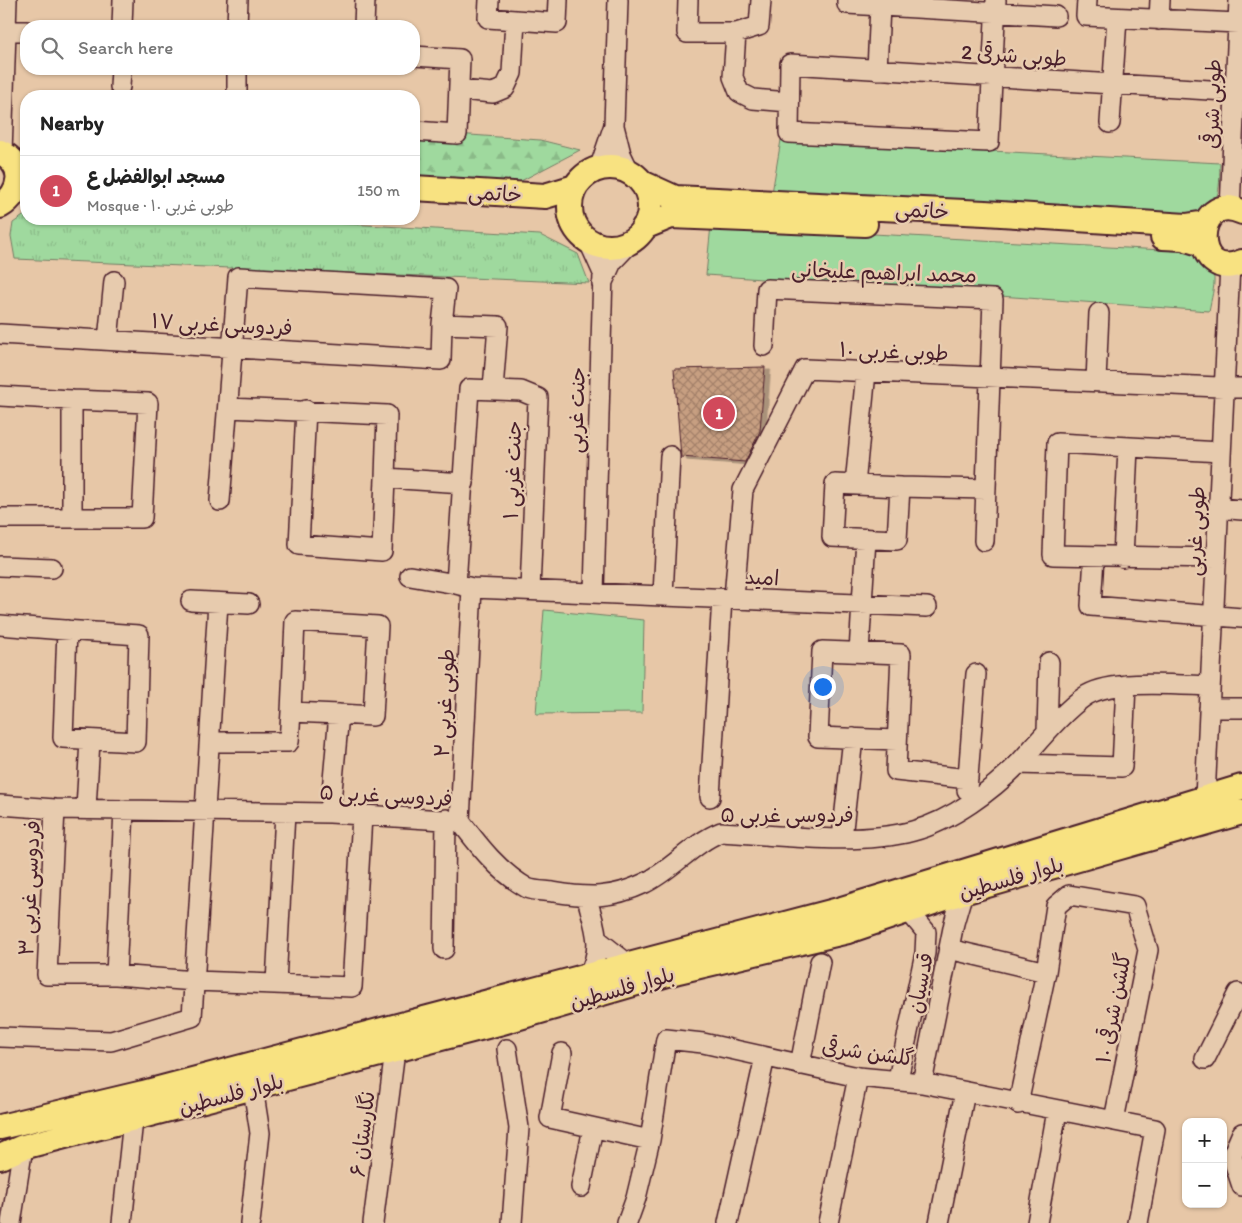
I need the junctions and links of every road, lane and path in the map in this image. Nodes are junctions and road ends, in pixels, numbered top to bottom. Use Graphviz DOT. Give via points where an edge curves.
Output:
graph roads {
  1 [pos="7,0"];
  2 [pos="124,0"];
  3 [pos="238,0"];
  4 [pos="365,0"];
  5 [pos="558,0"];
  6 [pos="618,0"];
  7 [pos="688,0"];
  8 [pos="761,0"];
  9 [pos="848,0"];
  10 [pos="1160,0"];
  11 [pos="1239,0"];
  12 [pos="929,4"];
  13 [pos="880,6"];
  14 [pos="996,7"];
  15 [pos="1086,8"];
  16 [pos="488,9"];
  17 [pos="1056,16"];
  18 [pos="1117,18"];
  19 [pos="122,20"];
  20 [pos="237,20"];
  21 [pos="364,20"];
  22 [pos="516,20"];
  23 [pos="1159,20"];
  24 [pos="1238,23"];
  25 [pos="3,30"];
  26 [pos="20,31"];
  27 [pos="736,33"];
  28 [pos="420,56"];
  29 [pos="877,70"];
  30 [pos="237,75"];
  31 [pos="992,76"];
  32 [pos="1114,84"];
  33 [pos="236,90"];
  34 [pos="460,90"];
  35 [pos="1239,92"];
  36 [pos="789,102"];
  37 [pos="1110,123"];
  38 [pos="614,125"];
  39 [pos="420,131"];
  40 [pos="599,169"];
  41 [pos="13,176"];
  42 [pos="636,178"];
  43 [pos="575,187"];
  44 [pos="420,188"];
  45 [pos="420,203"];
  46 [pos="1236,210"];
  47 [pos="571,218"];
  48 [pos="639,233"];
  49 [pos="1204,233"];
  50 [pos="590,242"];
  51 [pos="1236,263"];
  52 [pos="114,281"];
  53 [pos="602,284"];
  54 [pos="1099,313"];
  55 [pos="442,324"];
  56 [pos="0,334"];
  57 [pos="108,340"];
  58 [pos="764,346"];
  59 [pos="232,348"];
  60 [pos="866,372"];
  61 [pos="991,377"];
  62 [pos="1096,382"];
  63 [pos="1233,387"];
  64 [pos="493,389"];
  65 [pos="0,396"];
  66 [pos="72,400"];
  67 [pos="229,408"];
  68 [pos="306,410"];
  69 [pos="1128,447"];
  70 [pos="1221,452"];
  71 [pos="670,456"];
  72 [pos="385,478"];
  73 [pos="464,482"];
  74 [pos="855,485"];
  75 [pos="900,487"];
  76 [pos="986,489"];
  77 [pos="220,501"];
  78 [pos="1218,508"];
  79 [pos="1242,510"];
  80 [pos="0,518"];
  81 [pos="72,518"];
  82 [pos="866,538"];
  83 [pos="984,542"];
  84 [pos="1094,557"];
  85 [pos="1123,558"];
  86 [pos="1216,558"];
  87 [pos="0,566"];
  88 [pos="52,568"];
  89 [pos="410,576"];
  90 [pos="464,586"];
  91 [pos="530,590"];
  92 [pos="594,592"];
  93 [pos="663,595"];
  94 [pos="728,598"];
  95 [pos="191,601"];
  96 [pos="218,602"];
  97 [pos="249,604"];
  98 [pos="862,606"];
  99 [pos="927,606"];
  100 [pos="1214,616"];
  101 [pos="1242,618"];
  102 [pos="0,625"];
  103 [pos="67,630"];
  104 [pos="859,652"];
  105 [pos="1049,662"];
  106 [pos="976,674"];
  107 [pos="1126,684"];
  108 [pos="1210,686"];
  109 [pos="1209,708"];
  110 [pos="1242,708"];
  111 [pos="291,712"];
  112 [pos="338,714"];
  113 [pos="1047,731"];
  114 [pos="853,738"];
  115 [pos="897,740"];
  116 [pos="90,741"];
  117 [pos="211,742"];
  118 [pos="1018,764"];
  119 [pos="968,779"];
  120 [pos="1242,787"];
  121 [pos="710,797"];
  122 [pos="1205,798"];
  123 [pos="0,805"];
  124 [pos="86,808"];
  125 [pos="966,808"];
  126 [pos="55,809"];
  127 [pos="124,810"];
  128 [pos="207,811"];
  129 [pos="1242,812"];
  130 [pos="330,813"];
  131 [pos="285,814"];
  132 [pos="362,816"];
  133 [pos="453,820"];
  134 [pos="842,838"];
  135 [pos="963,892"];
  136 [pos="587,898"];
  137 [pos="908,910"];
  138 [pos="845,920"];
  139 [pos="598,941"];
  140 [pos="444,949"];
  141 [pos="949,949"];
  142 [pos="820,962"];
  143 [pos="628,964"];
  144 [pos="1046,972"];
  145 [pos="116,975"];
  146 [pos="588,976"];
  147 [pos="194,981"];
  148 [pos="276,983"];
  149 [pos="1241,990"];
  150 [pos="0,1037"];
  151 [pos="507,1049"];
  152 [pos="395,1050"];
  153 [pos="562,1053"];
  154 [pos="765,1057"];
  155 [pos="1205,1059"];
  156 [pos="800,1064"];
  157 [pos="858,1077"];
  158 [pos="898,1079"];
  159 [pos="922,1083"];
  160 [pos="253,1088"];
  161 [pos="965,1092"];
  162 [pos="1018,1104"];
  163 [pos="1057,1111"];
  164 [pos="133,1120"];
  165 [pos="1114,1120"];
  166 [pos="0,1127"];
  167 [pos="593,1128"];
  168 [pos="1242,1133"];
  169 [pos="650,1140"];
  170 [pos="23,1147"];
  171 [pos="0,1157"];
  172 [pos="581,1186"];
  173 [pos="1242,1186"];
  174 [pos="12,1223"];
  175 [pos="122,1223"];
  176 [pos="250,1223"];
  177 [pos="373,1223"];
  178 [pos="512,1223"];
  179 [pos="627,1223"];
  180 [pos="728,1223"];
  181 [pos="828,1223"];
  182 [pos="939,1223"];
  183 [pos="1037,1223"];
  184 [pos="1138,1223"];
  1 -- 25 [label="street"];
  2 -- 19 [label="street"];
  3 -- 20 [label="street"];
  4 -- 21 [label="street"];
  5 -- 22 [label="street" via="557,23"];
  6 -- 38 [label="street"];
  7 -- 27 [label="street" via="687,32"];
  8 -- 27 [label="street" via="759,26"];
  9 -- 13 [label="street" via="847,4"];
  10 -- 23 [label="street"];
  11 -- 24 [label="street, طوبی شرقی"];
  12 -- 13 [label="street"];
  12 -- 14 [label="street"];
  13 -- 29 [label="street"];
  14 -- 17 [label="street"];
  14 -- 31 [label="street"];
  15 -- 18 [label="street"];
  16 -- 22 [label="street"];
  18 -- 23 [label="street"];
  18 -- 32 [label="street"];
  22 -- 34 [label="street" via="512,73 505,88 493,93"];
  23 -- 24 [label="street"];
  24 -- 35 [label="street, طوبی شرقی"];
  25 -- 26 [label="street"];
  25 -- 41 [label="street"];
  27 -- 36 [label="street" via="733,77 739,92 752,99"];
  28 -- 34 [label="street" via="460,59"];
  29 -- 31 [label="street, طوبی شرقی 2"];
  29 -- 36 [label="street, طوبی شرقی 2" via="790,64"];
  30 -- 33 [label="street"];
  31 -- 32 [label="street, طوبی شرقی 2"];
  31 -- 36 [label="street" via="989,142 789,133"];
  32 -- 35 [label="street, طوبی شرقی 2"];
  32 -- 37 [label="street"];
  34 -- 39 [label="street" via="457,134"];
  35 -- 46 [label="street, طوبی شرقی"];
  38 -- 40 [label="street"];
  38 -- 42 [label="street" via="621,154"];
  40 -- 42 [label="main road" via="610,167"];
  40 -- 43 [label="main road"];
  42 -- 48 [label="main road" via="650,205"];
  42 -- 49 [label="main road, خاتمی" via="676,198 1186,226"];
  43 -- 44 [label="main road, خاتمی" via="545,196"];
  43 -- 47 [label="main road"];
  45 -- 47 [label="main road, خاتمی" via="544,210"];
  46 -- 49 [label="main road" via="1216,213"];
  47 -- 50 [label="main road" via="581,236"];
  48 -- 49 [label="main road, خاتمی" via="671,216 1182,238"];
  48 -- 50 [label="main road" via="612,247"];
  48 -- 53 [label="street, جنت غربی" via="612,262"];
  49 -- 51 [label="main road" via="1213,259"];
  50 -- 53 [label="street" via="603,273"];
  51 -- 63 [label="street, طوبی غربی"];
  52 -- 57 [label="street"];
  53 -- 92 [label="street, جنت غربی"];
  54 -- 62 [label="street"];
  55 -- 59 [label="street, فردوسی غربی ۱۷" via="441,360"];
  55 -- 59 [label="street" via="446,289 238,276"];
  55 -- 64 [label="street" via="498,326"];
  56 -- 57 [label="street, فردوسی غربی ۱۷"];
  57 -- 59 [label="street, فردوسی غربی ۱۷"];
  58 -- 61 [label="street, محمد ابراهیم علیخانی" via="767,289 993,299"];
  59 -- 67 [label="street"];
  60 -- 61 [label="street, طوبی غربی ۱۰"];
  60 -- 74 [label="street"];
  60 -- 94 [label="street, طوبی غربی ۱۰" via="805,370 743,490"];
  61 -- 62 [label="street, طوبی غربی ۱۰"];
  61 -- 76 [label="street, محمد ابراهیم علیخانی"];
  62 -- 63 [label="street, طوبی غربی ۱۰"];
  63 -- 70 [label="street, طوبی غربی"];
  64 -- 73 [label="street, طوبی غربی ۲" via="470,389"];
  64 -- 91 [label="street, جنت غربی ۱" via="521,391 538,398"];
  65 -- 66 [label="street"];
  66 -- 81 [label="street"];
  66 -- 81 [label="street" via="148,403 142,518"];
  67 -- 68 [label="street"];
  67 -- 77 [label="street"];
  68 -- 72 [label="street" via="387,415"];
  68 -- 72 [label="street" via="299,545 382,551"];
  69 -- 70 [label="street"];
  69 -- 84 [label="street" via="1057,444 1053,555"];
  69 -- 85 [label="street"];
  70 -- 78 [label="street, طوبی غربی"];
  71 -- 93 [label="street"];
  72 -- 73 [label="street"];
  73 -- 90 [label="street, طوبی غربی ۲"];
  74 -- 75 [label="street"];
  74 -- 82 [label="street" via="835,484 832,537"];
  75 -- 76 [label="street"];
  75 -- 82 [label="street" via="897,540"];
  76 -- 83 [label="street, محمد ابراهیم علیخانی"];
  78 -- 79 [label="street"];
  78 -- 86 [label="street, طوبی غربی"];
  80 -- 81 [label="street"];
  82 -- 98 [label="street"];
  84 -- 85 [label="street"];
  84 -- 100 [label="street" via="1090,606"];
  85 -- 86 [label="street"];
  86 -- 100 [label="street, طوبی غربی"];
  87 -- 88 [label="street"];
  89 -- 90 [label="street, امید"];
  90 -- 91 [label="street, امید"];
  90 -- 133 [label="street, طوبی غربی ۲"];
  91 -- 92 [label="street, امید"];
  92 -- 93 [label="street, امید"];
  93 -- 94 [label="street, امید"];
  94 -- 98 [label="street, امید"];
  94 -- 121 [label="street"];
  95 -- 96 [label="street"];
  96 -- 97 [label="street"];
  96 -- 117 [label="street"];
  98 -- 99 [label="street, امید"];
  98 -- 104 [label="street"];
  100 -- 101 [label="street"];
  100 -- 108 [label="street, طوبی غربی"];
  102 -- 103 [label="street"];
  103 -- 116 [label="street" via="63,738"];
  103 -- 116 [label="street" via="139,635 136,742"];
  104 -- 114 [label="street" via="822,650 818,737"];
  104 -- 115 [label="street" via="901,654"];
  105 -- 113 [label="street"];
  106 -- 119 [label="street"];
  107 -- 108 [label="street, فردوسی غربی ۵"];
  107 -- 113 [label="street, فردوسی غربی ۵" via="1088,695"];
  107 -- 118 [label="street" via="1122,767"];
  108 -- 109 [label="street, طوبی غربی"];
  109 -- 110 [label="street"];
  109 -- 122 [label="street, طوبی غربی"];
  111 -- 112 [label="street"];
  111 -- 112 [label="street" via="295,621 378,626 373,716"];
  111 -- 117 [label="street" via="289,742"];
  112 -- 130 [label="street"];
  113 -- 118 [label="street, فردوسی غربی ۵"];
  114 -- 115 [label="street"];
  114 -- 134 [label="street"];
  115 -- 119 [label="street" via="896,771"];
  116 -- 124 [label="street"];
  117 -- 128 [label="street"];
  118 -- 125 [label="street, فردوسی غربی ۵"];
  119 -- 125 [label="street"];
  120 -- 122 [label="main road, بلوار فلسطین"];
  122 -- 138 [label="main road, بلوار فلسطین"];
  123 -- 126 [label="street, فردوسی غربی ۵"];
  124 -- 126 [label="street, فردوسی غربی ۵"];
  124 -- 127 [label="street, فردوسی غربی ۵"];
  125 -- 134 [label="street, فردوسی غربی ۵" via="914,831"];
  126 -- 145 [label="street, فردوسی غربی ۳" via="47,975"];
  127 -- 128 [label="street, فردوسی غربی ۵"];
  127 -- 145 [label="street"];
  128 -- 131 [label="street, فردوسی غربی ۵"];
  128 -- 147 [label="street"];
  129 -- 135 [label="main road, بلوار فلسطین"];
  130 -- 131 [label="street, فردوسی غربی ۵"];
  130 -- 132 [label="street, فردوسی غربی ۵"];
  131 -- 148 [label="street"];
  132 -- 133 [label="street, فردوسی غربی ۵"];
  132 -- 148 [label="street" via="352,986"];
  133 -- 136 [label="street, فردوسی غربی ۵" via="499,868 528,888"];
  133 -- 140 [label="street, طوبی غربی ۲"];
  134 -- 136 [label="street, فردوسی غربی ۵" via="721,832 706,838 646,882 609,896"];
  135 -- 137 [label="main road, بلوار فلسطین"];
  135 -- 141 [label="street, قدسیان"];
  136 -- 139 [label="street"];
  137 -- 138 [label="main road, بلوار فلسطین"];
  137 -- 158 [label="street, قدسیان" via="926,932 925,953"];
  138 -- 143 [label="main road, بلوار فلسطین"];
  138 -- 152 [label="main road, بلوار فلسطین" via="499,1023"];
  139 -- 143 [label="street"];
  139 -- 146 [label="street" via="598,955"];
  141 -- 144 [label="street"];
  141 -- 159 [label="street, قدسیان"];
  142 -- 156 [label="street"];
  143 -- 146 [label="main road, بلوار فلسطین"];
  144 -- 162 [label="street"];
  144 -- 165 [label="street, گلشن شرقی ۱۰" via="1056,906 1069,895 1135,906 1148,950"];
  145 -- 147 [label="street"];
  146 -- 166 [label="main road, بلوار فلسطین" via="143,1094"];
  147 -- 148 [label="street"];
  147 -- 150 [label="street" via="192,1017 111,1041"];
  149 -- 155 [label="street"];
  151 -- 178 [label="street" via="519,1128"];
  152 -- 160 [label="main road, بلوار فلسطین"];
  152 -- 177 [label="street, نگارستان ۶"];
  153 -- 167 [label="street" via="550,1118"];
  154 -- 156 [label="street, گلشن شرقی"];
  154 -- 169 [label="street, گلشن شرقی" via="666,1038"];
  154 -- 180 [label="street"];
  156 -- 157 [label="street, گلشن شرقی"];
  157 -- 158 [label="street, گلشن شرقی"];
  157 -- 181 [label="street"];
  158 -- 159 [label="street, گلشن شرقی"];
  159 -- 161 [label="street, گلشن شرقی"];
  160 -- 164 [label="main road, بلوار فلسطین"];
  160 -- 176 [label="street" via="260,1133"];
  161 -- 162 [label="street, گلشن شرقی"];
  161 -- 182 [label="street"];
  162 -- 163 [label="street, گلشن شرقی"];
  163 -- 165 [label="street, گلشن شرقی"];
  163 -- 183 [label="street"];
  164 -- 170 [label="main road, بلوار فلسطین"];
  164 -- 175 [label="street"];
  165 -- 184 [label="street, گلشن شرقی" via="1155,1130"];
  167 -- 169 [label="street"];
  167 -- 172 [label="street"];
  168 -- 173 [label="street" via="1232,1156"];
  169 -- 179 [label="street, گلشن شرقی"];
  170 -- 171 [label="main road, بلوار فلسطین"];
  170 -- 174 [label="street"];
}
